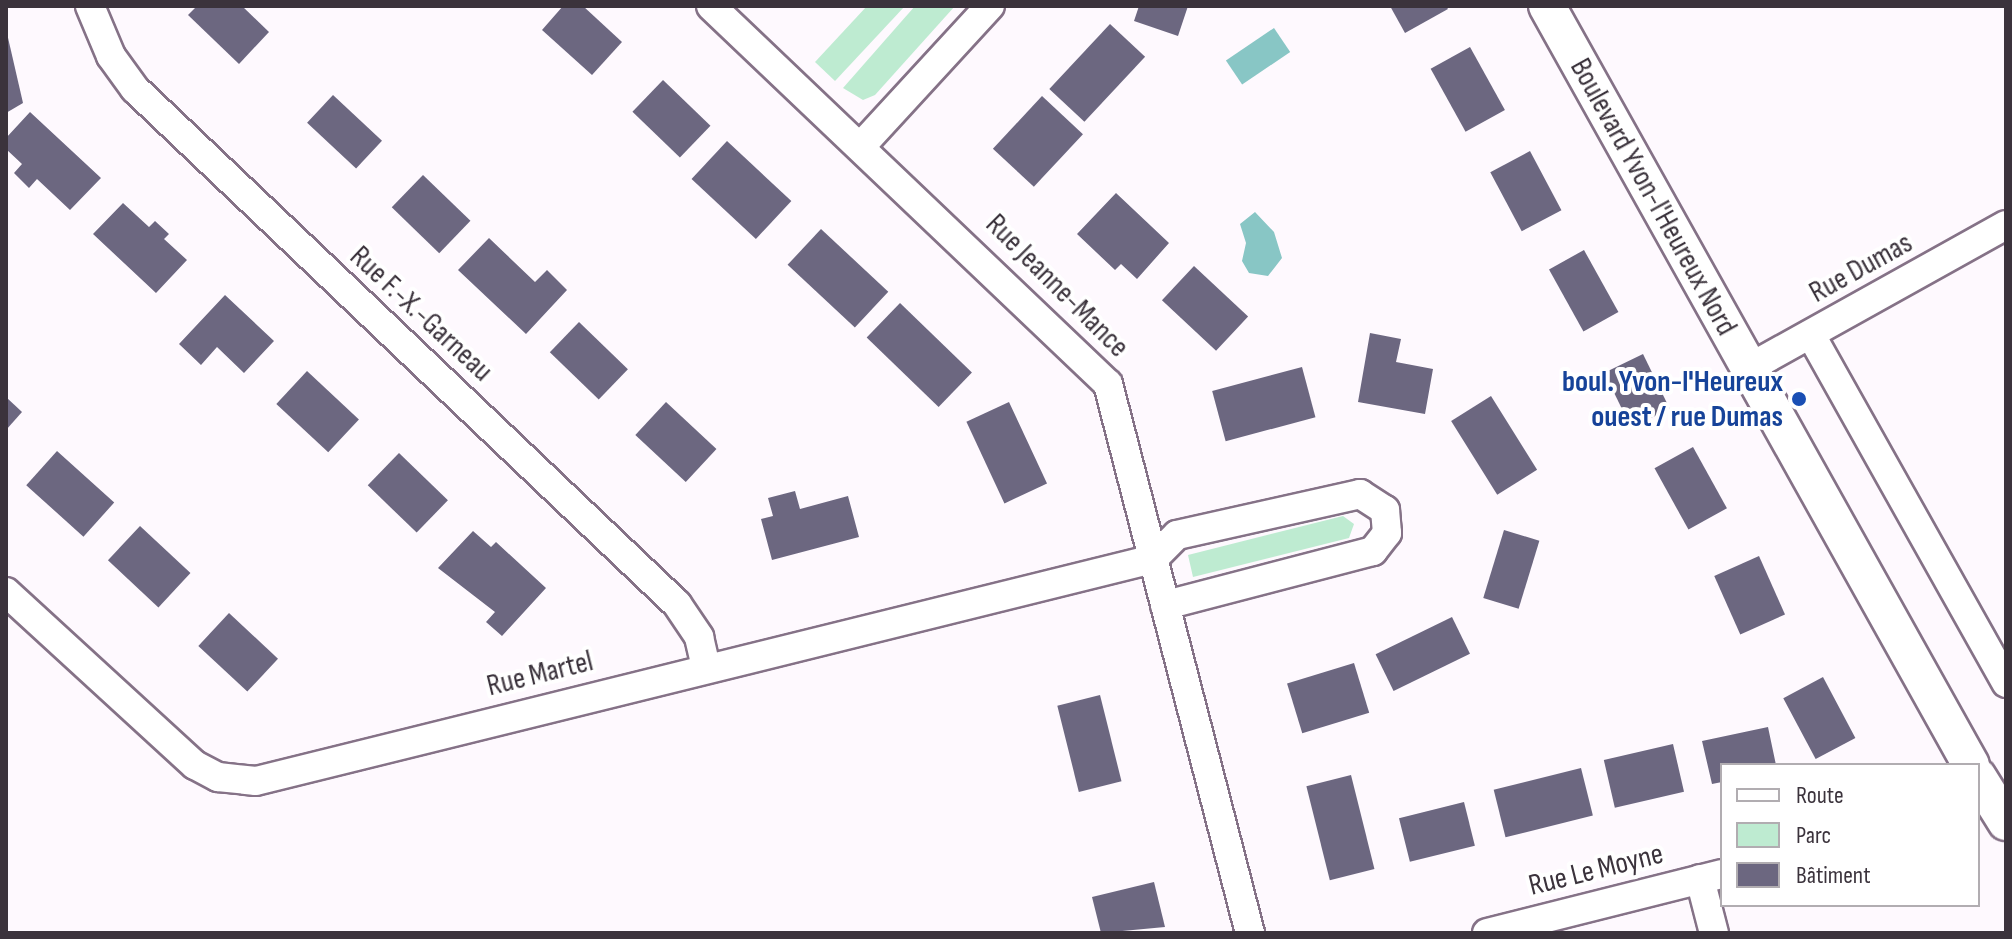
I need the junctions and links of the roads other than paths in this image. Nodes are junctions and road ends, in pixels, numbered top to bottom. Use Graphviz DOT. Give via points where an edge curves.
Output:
graph roads {
  1 [pos="90,6"];
  2 [pos="711,6"];
  3 [pos="990,6"];
  4 [pos="1547,6"];
  5 [pos="862,145"];
  6 [pos="2006,225"];
  7 [pos="1811,335"];
  8 [pos="1749,368"];
  9 [pos="1153,559"];
  10 [pos="6,592"];
  11 [pos="1165,605"];
  12 [pos="706,668"];
  13 [pos="2006,683"];
  14 [pos="1968,763"];
  15 [pos="1711,876"];
  16 [pos="1250,933"];
  17 [pos="1487,933"];
  18 [pos="1714,933"];
  1 -- 12 [label="street, Rue F.-X.-Garneau" via="111,56 135,89 677,604 699,637"];
  2 -- 5 [label="street, Rue Jeanne-Mance"];
  3 -- 5 [label="street"];
  4 -- 8 [label="street, Boulevard Yvon-l'Heureux Nord"];
  5 -- 9 [label="street, Rue Jeanne-Mance" via="1103,376 1116,402"];
  6 -- 7 [label="street, Rue Dumas"];
  7 -- 8 [label="street, Rue Dumas"];
  7 -- 13 [label="street"];
  8 -- 14 [label="street, Boulevard Yvon-l'Heureux Nord"];
  9 -- 11 [label="street, Rue Jeanne-Mance"];
  9 -- 11 [label="street" via="1177,535 1352,495 1374,499 1388,518 1387,533 1373,551"];
  9 -- 12 [label="street, Rue Martel"];
  10 -- 12 [label="street, Rue Martel" via="195,765 243,782"];
  11 -- 16 [label="street, Rue Jeanne-Mance"];
  15 -- 17 [label="street, Rue Le Moyne"];
  15 -- 18 [label="street"];
}
